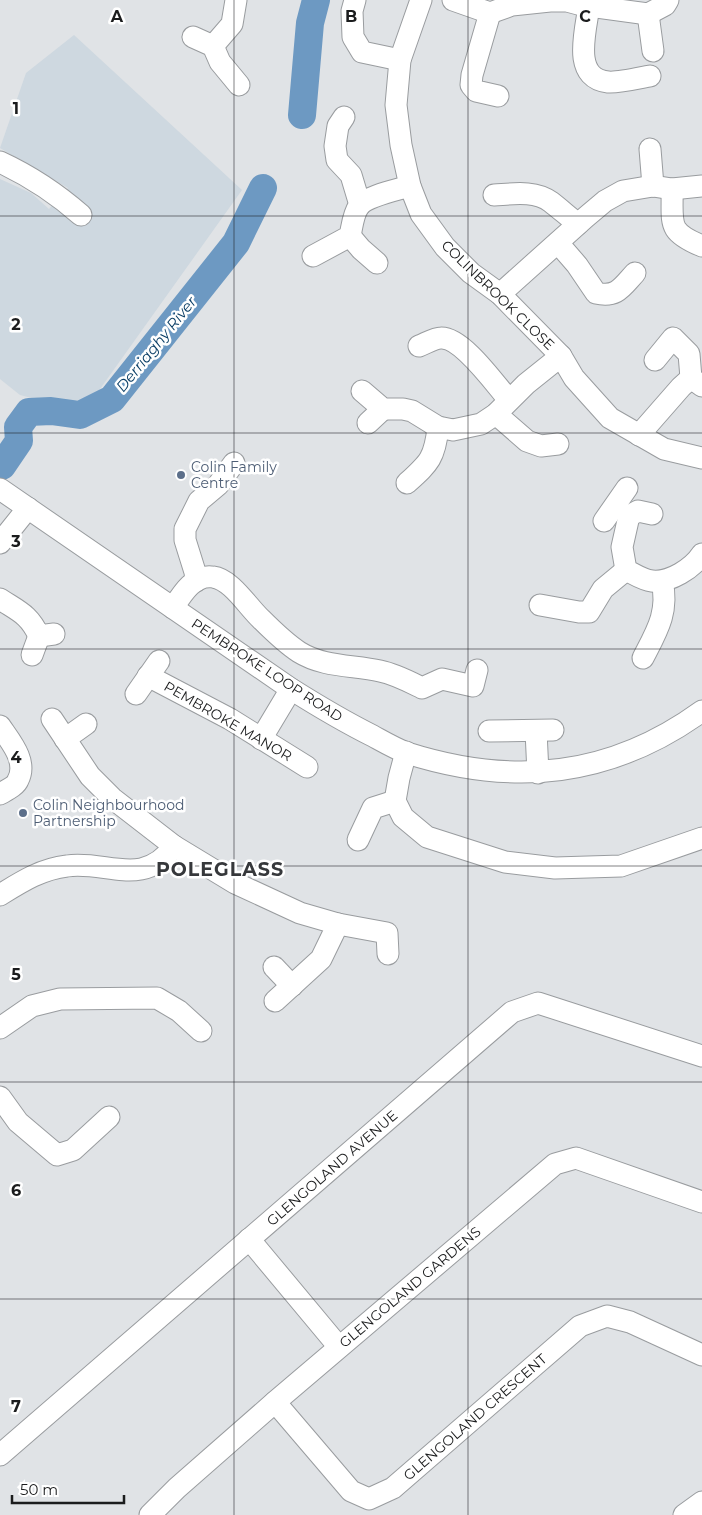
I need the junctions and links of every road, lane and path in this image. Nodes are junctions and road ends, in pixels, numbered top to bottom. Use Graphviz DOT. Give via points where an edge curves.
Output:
graph roads {
  1 [pos="236,0"];
  2 [pos="355,0"];
  3 [pos="421,0"];
  4 [pos="453,0"];
  5 [pos="668,0"];
  6 [pos="512,3"];
  7 [pos="589,6"];
  8 [pos="490,13"];
  9 [pos="648,14"];
  10 [pos="194,37"];
  11 [pos="213,46"];
  12 [pos="653,51"];
  13 [pos="400,60"];
  14 [pos="650,76"];
  15 [pos="239,85"];
  16 [pos="498,96"];
  17 [pos="344,117"];
  18 [pos="650,149"];
  19 [pos="0,162"];
  20 [pos="410,186"];
  21 [pos="702,186"];
  22 [pos="662,187"];
  23 [pos="494,195"];
  24 [pos="360,205"];
  25 [pos="81,215"];
  26 [pos="578,224"];
  27 [pos="350,236"];
  28 [pos="558,243"];
  29 [pos="702,246"];
  30 [pos="313,256"];
  31 [pos="377,263"];
  32 [pos="635,273"];
  33 [pos="500,294"];
  34 [pos="419,346"];
  35 [pos="561,356"];
  36 [pos="655,360"];
  37 [pos="696,382"];
  38 [pos="362,391"];
  39 [pos="503,407"];
  40 [pos="438,427"];
  41 [pos="639,436"];
  42 [pos="558,444"];
  43 [pos="702,458"];
  44 [pos="234,463"];
  45 [pos="407,483"];
  46 [pos="0,489"];
  47 [pos="28,508"];
  48 [pos="652,514"];
  49 [pos="0,543"];
  50 [pos="702,554"];
  51 [pos="626,570"];
  52 [pos="662,580"];
  53 [pos="196,581"];
  54 [pos="0,599"];
  55 [pos="540,605"];
  56 [pos="172,608"];
  57 [pos="42,642"];
  58 [pos="643,658"];
  59 [pos="477,670"];
  60 [pos="291,689"];
  61 [pos="136,694"];
  62 [pos="702,711"];
  63 [pos="52,719"];
  64 [pos="86,724"];
  65 [pos="0,726"];
  66 [pos="489,731"];
  67 [pos="65,739"];
  68 [pos="262,739"];
  69 [pos="406,752"];
  70 [pos="307,767"];
  71 [pos="538,773"];
  72 [pos="0,794"];
  73 [pos="395,801"];
  74 [pos="358,840"];
  75 [pos="701,842"];
  76 [pos="174,846"];
  77 [pos="0,896"];
  78 [pos="338,924"];
  79 [pos="388,954"];
  80 [pos="274,967"];
  81 [pos="292,986"];
  82 [pos="275,1001"];
  83 [pos="0,1028"];
  84 [pos="201,1030"];
  85 [pos="702,1056"];
  86 [pos="0,1097"];
  87 [pos="109,1116"];
  88 [pos="702,1202"];
  89 [pos="249,1239"];
  90 [pos="339,1347"];
  91 [pos="702,1355"];
  92 [pos="275,1402"];
  93 [pos="0,1455"];
  94 [pos="702,1502"];
  95 [pos="150,1515"];
  96 [pos="684,1515"];
  1 -- 11 [label="street" via="232,24"];
  2 -- 13 [label="street" via="352,37 362,52"];
  3 -- 13 [label="street, COLINBROOK CLOSE"];
  4 -- 8 [label="street"];
  5 -- 9 [label="street"];
  6 -- 7 [label="street" via="550,1"];
  6 -- 8 [label="street"];
  7 -- 9 [label="street"];
  7 -- 14 [label="street" via="583,51 585,66 595,78 608,82"];
  8 -- 16 [label="street" via="471,85 476,91"];
  9 -- 12 [label="street"];
  10 -- 11 [label="street"];
  11 -- 15 [label="street" via="220,62"];
  13 -- 20 [label="street, COLINBROOK CLOSE" via="396,105"];
  17 -- 24 [label="street" via="338,126 337,160 351,175"];
  18 -- 22 [label="street"];
  19 -- 25 [label="street" via="61,197"];
  20 -- 24 [label="street"];
  20 -- 33 [label="street, COLINBROOK CLOSE" via="421,214 445,247 471,273"];
  21 -- 22 [label="street"];
  22 -- 26 [label="street" via="623,191 605,201"];
  22 -- 29 [label="street" via="674,227 681,236"];
  23 -- 26 [label="street" via="542,196"];
  24 -- 27 [label="street"];
  26 -- 28 [label="street"];
  27 -- 30 [label="street"];
  27 -- 31 [label="street"];
  28 -- 32 [label="street" via="596,293 606,296 616,293"];
  28 -- 33 [label="street"];
  33 -- 35 [label="street, COLINBROOK CLOSE"];
  34 -- 39 [label="street" via="440,338 462,346"];
  35 -- 39 [label="street"];
  35 -- 41 [label="street, COLINBROOK CLOSE" via="574,378 597,405 610,418"];
  36 -- 37 [label="street" via="673,338 689,354"];
  37 -- 41 [label="street" via="681,386"];
  38 -- 40 [label="street" via="375,416 402,409 412,411"];
  39 -- 40 [label="street" via="481,424 453,430"];
  39 -- 42 [label="street" via="528,441 542,446"];
  40 -- 45 [label="street" via="436,447 427,465"];
  41 -- 43 [label="street, COLINBROOK CLOSE" via="664,449"];
  44 -- 53 [label="street" via="218,485 198,500 185,528"];
  46 -- 47 [label="street, PEMBROKE LOOP ROAD"];
  47 -- 49 [label="street"];
  47 -- 56 [label="street, PEMBROKE LOOP ROAD"];
  48 -- 51 [label="street" via="619,507"];
  50 -- 52 [label="street" via="691,567"];
  51 -- 52 [label="street" via="651,581"];
  51 -- 55 [label="street" via="603,588 590,612"];
  52 -- 58 [label="street" via="665,594 662,619 646,634"];
  53 -- 56 [label="street"];
  53 -- 59 [label="street" via="213,577 223,580 279,636 315,660 381,671 422,688 442,679 473,686"];
  54 -- 57 [label="street" via="24,614"];
  56 -- 60 [label="street, PEMBROKE LOOP ROAD"];
  60 -- 68 [label="street"];
  60 -- 69 [label="street, PEMBROKE LOOP ROAD"];
  61 -- 68 [label="street, PEMBROKE MANOR" via="154,668"];
  62 -- 71 [label="street, PEMBROKE LOOP ROAD" via="656,740 614,758"];
  63 -- 67 [label="street"];
  64 -- 67 [label="street"];
  65 -- 72 [label="street" via="16,750 22,768 18,781"];
  66 -- 71 [label="street" via="545,730"];
  67 -- 76 [label="street" via="90,776 112,798"];
  68 -- 70 [label="street, PEMBROKE MANOR"];
  69 -- 71 [label="street, PEMBROKE LOOP ROAD" via="473,768"];
  69 -- 73 [label="street"];
  73 -- 74 [label="street" via="373,808"];
  73 -- 75 [label="street" via="403,817 427,837 505,862 555,868 621,866"];
  76 -- 77 [label="street" via="153,865 140,869 54,868 24,880"];
  76 -- 78 [label="street" via="235,883 300,913"];
  78 -- 79 [label="street" via="387,933"];
  78 -- 81 [label="street" via="321,960"];
  80 -- 81 [label="street"];
  81 -- 82 [label="street"];
  83 -- 84 [label="street" via="32,1006 97,989 157,998"];
  85 -- 89 [label="street, GLENGOLAND AVENUE" via="538,1003 512,1012"];
  86 -- 87 [label="street" via="18,1122 57,1155 73,1150"];
  88 -- 90 [label="street, GLENGOLAND GARDENS" via="576,1158 555,1164"];
  89 -- 90 [label="street"];
  89 -- 93 [label="street, GLENGOLAND AVENUE"];
  90 -- 92 [label="street, GLENGOLAND GARDENS"];
  91 -- 92 [label="street, GLENGOLAND CRESCENT" via="630,1322 607,1316 580,1326 393,1488 369,1499 351,1491"];
  92 -- 95 [label="street, GLENGOLAND GARDENS"];
  94 -- 96 [label="street"];
}
